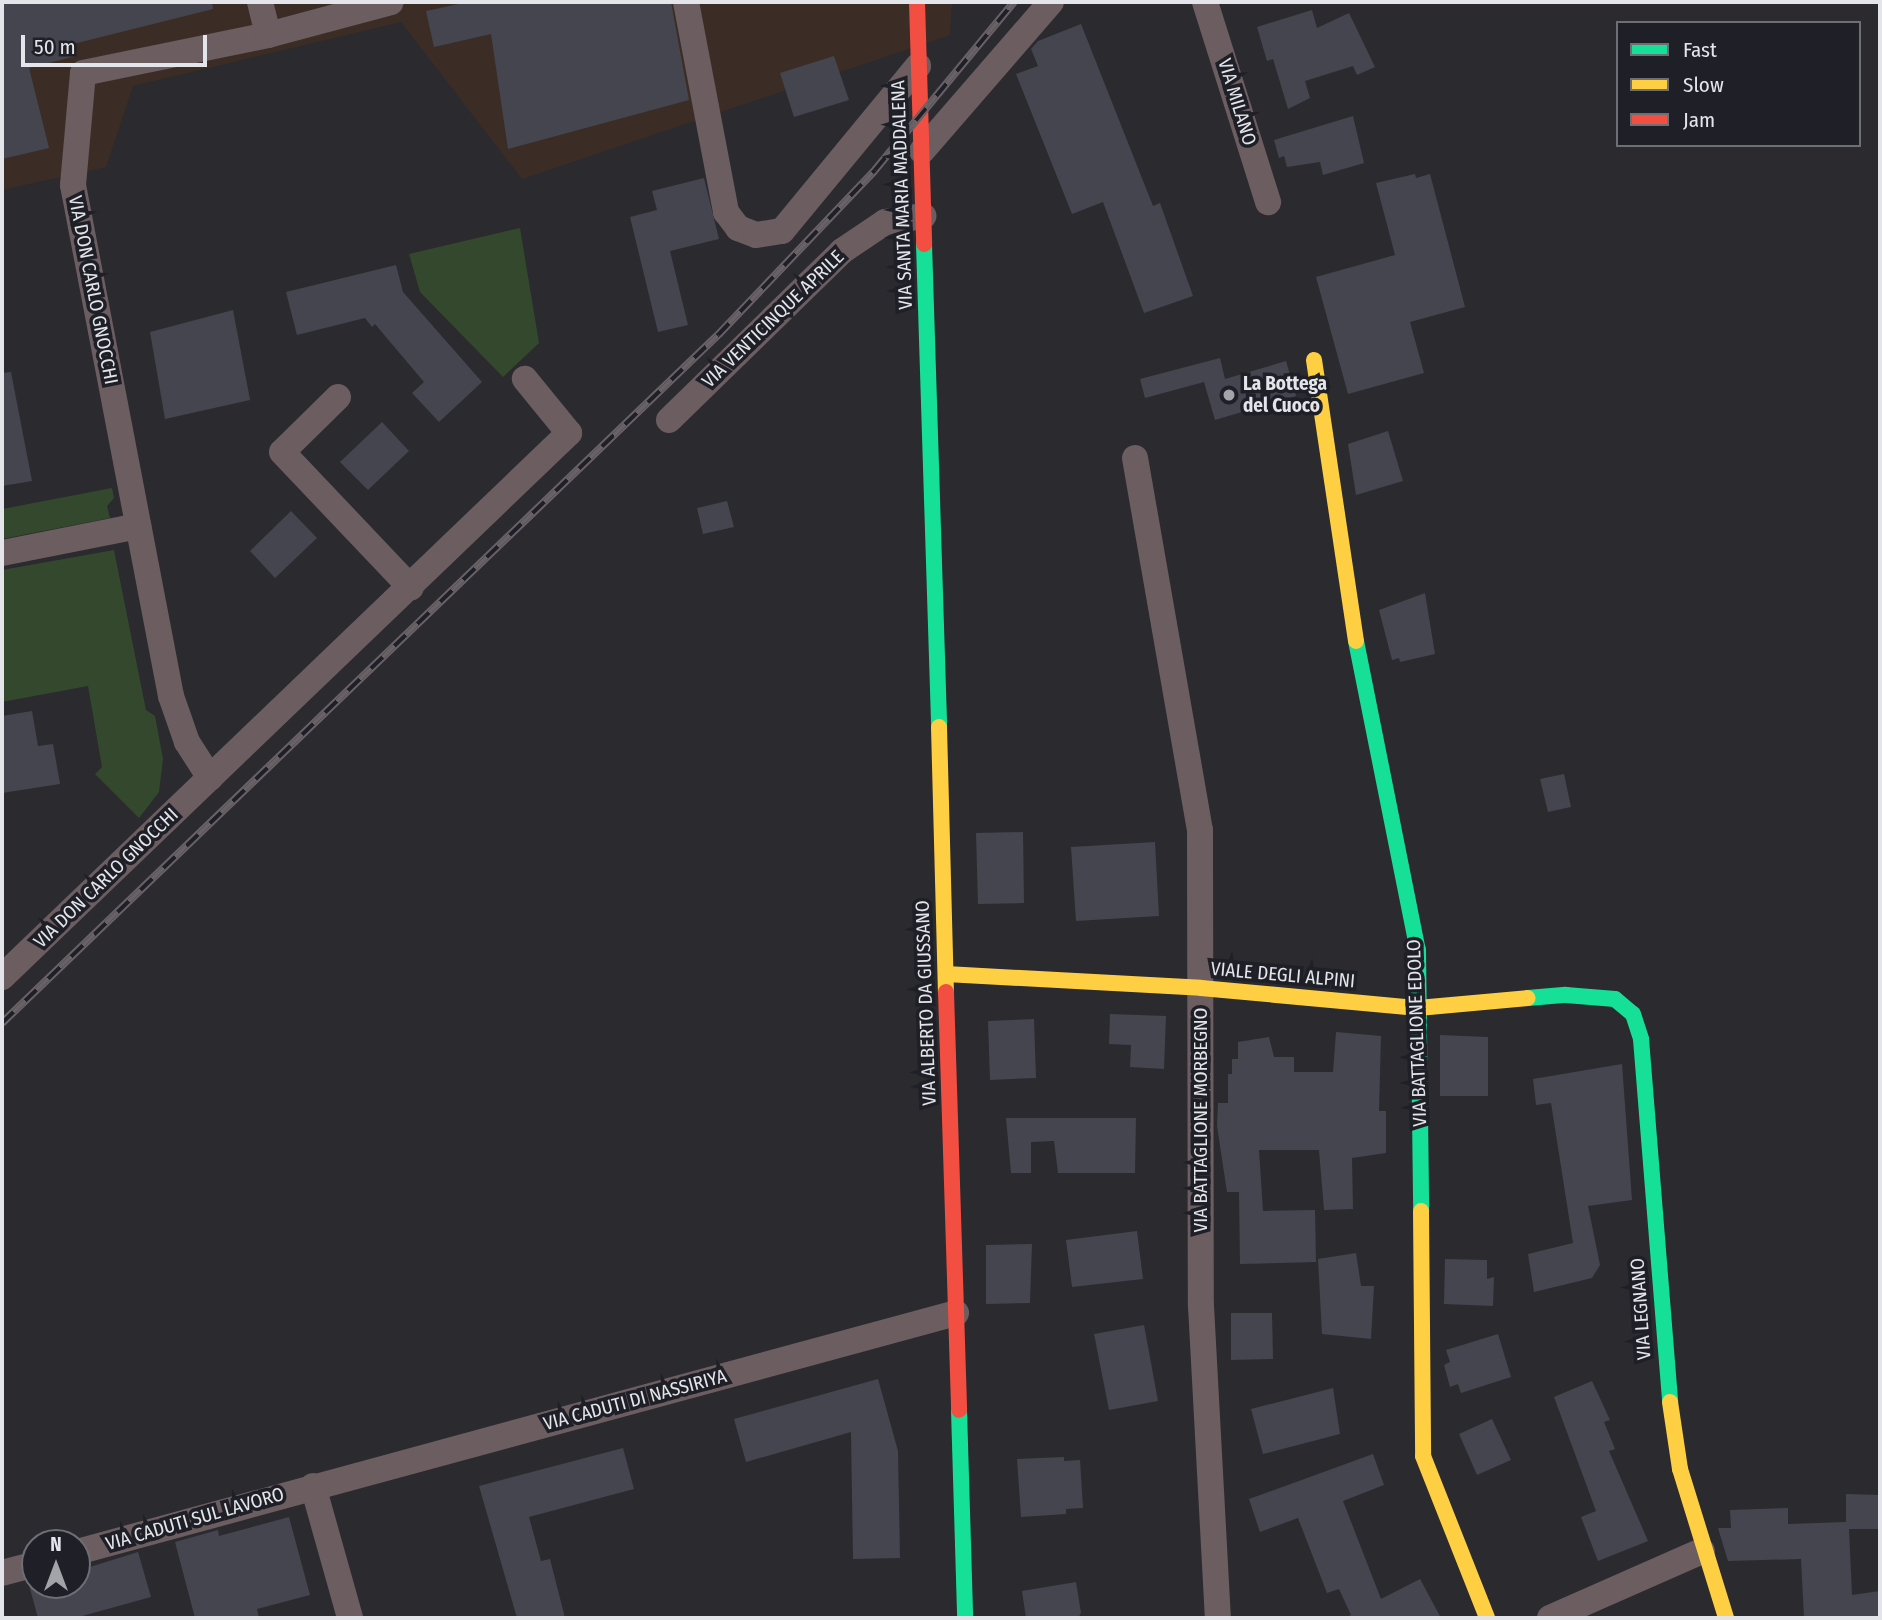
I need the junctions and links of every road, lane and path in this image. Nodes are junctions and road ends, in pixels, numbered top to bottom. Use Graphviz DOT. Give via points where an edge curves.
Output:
graph roads {
  1 [pos="260,2"];
  2 [pos="391,2"];
  3 [pos="686,2"];
  4 [pos="917,2"];
  5 [pos="1051,2"];
  6 [pos="1205,2"];
  7 [pos="268,35"];
  8 [pos="918,66"];
  9 [pos="922,150"];
  10 [pos="1268,202"];
  11 [pos="924,216"];
  12 [pos="1314,360"];
  13 [pos="525,379"];
  14 [pos="931,387"];
  15 [pos="338,397"];
  16 [pos="669,420"];
  17 [pos="1135,458"];
  18 [pos="138,526"];
  19 [pos="2,553"];
  20 [pos="411,588"];
  21 [pos="210,778"];
  22 [pos="946,974"];
  23 [pos="2,977"];
  24 [pos="1201,988"];
  25 [pos="1615,999"];
  26 [pos="1418,1008"];
  27 [pos="956,1313"];
  28 [pos="313,1486"];
  29 [pos="91,1548"];
  30 [pos="1702,1551"];
  31 [pos="21,1568"];
  32 [pos="2,1573"];
  33 [pos="350,1618"];
  34 [pos="965,1618"];
  35 [pos="1218,1618"];
  36 [pos="1487,1618"];
  37 [pos="1550,1618"];
  38 [pos="1727,1618"];
  1 -- 7 [label="street"];
  2 -- 7 [label="street, VIA DON CARLO GNOCCHI"];
  3 -- 8 [label="street" via="726,212 738,229 756,235 782,231"];
  4 -- 8 [label="street, VIA SANTA MARIA MADDALENA"];
  5 -- 9 [label="street"];
  6 -- 10 [label="street, VIA MILANO"];
  7 -- 18 [label="street, VIA DON CARLO GNOCCHI" via="83,73 73,185"];
  8 -- 9 [label="street, VIA SANTA MARIA MADDALENA"];
  9 -- 11 [label="street, VIA SANTA MARIA MADDALENA"];
  11 -- 14 [label="street, VIA SANTA MARIA MADDALENA"];
  11 -- 16 [label="street, VIA VENTICINQUE APRILE" via="885,222 842,251"];
  12 -- 26 [label="street, VIA BATTAGLIONE EDOLO" via="1365,698 1418,950"];
  13 -- 20 [label="street, VIA DON CARLO GNOCCHI" via="569,433"];
  14 -- 22 [label="street, VIA ALBERTO DA GIUSSANO"];
  15 -- 20 [label="street" via="282,453"];
  17 -- 24 [label="street, VIA BATTAGLIONE MORBEGNO" via="1200,830"];
  18 -- 19 [label="street"];
  18 -- 21 [label="street, VIA DON CARLO GNOCCHI" via="171,696 187,742"];
  20 -- 21 [label="street, VIA DON CARLO GNOCCHI"];
  21 -- 23 [label="street, VIA DON CARLO GNOCCHI"];
  22 -- 24 [label="street, VIALE DEGLI ALPINI"];
  22 -- 27 [label="street, VIA ALBERTO DA GIUSSANO"];
  24 -- 26 [label="street, VIALE DEGLI ALPINI"];
  24 -- 35 [label="street, VIA BATTAGLIONE MORBEGNO" via="1202,1319"];
  25 -- 26 [label="street, VIALE DEGLI ALPINI" via="1566,995"];
  25 -- 30 [label="street, VIA LEGNANO" via="1633,1014 1641,1039 1664,1357 1680,1469"];
  26 -- 36 [label="street, VIA BATTAGLIONE EDOLO" via="1423,1456"];
  27 -- 28 [label="street, VIA CADUTI DI NASSIRIYA"];
  27 -- 34 [label="street, VIA ALBERTO DA GIUSSANO"];
  28 -- 29 [label="street, VIA CADUTI SUL LAVORO"];
  28 -- 33 [label="street"];
  30 -- 37 [label="street"];
  30 -- 38 [label="street, VIA LEGNANO"];
  31 -- 32 [label="street"];
}
